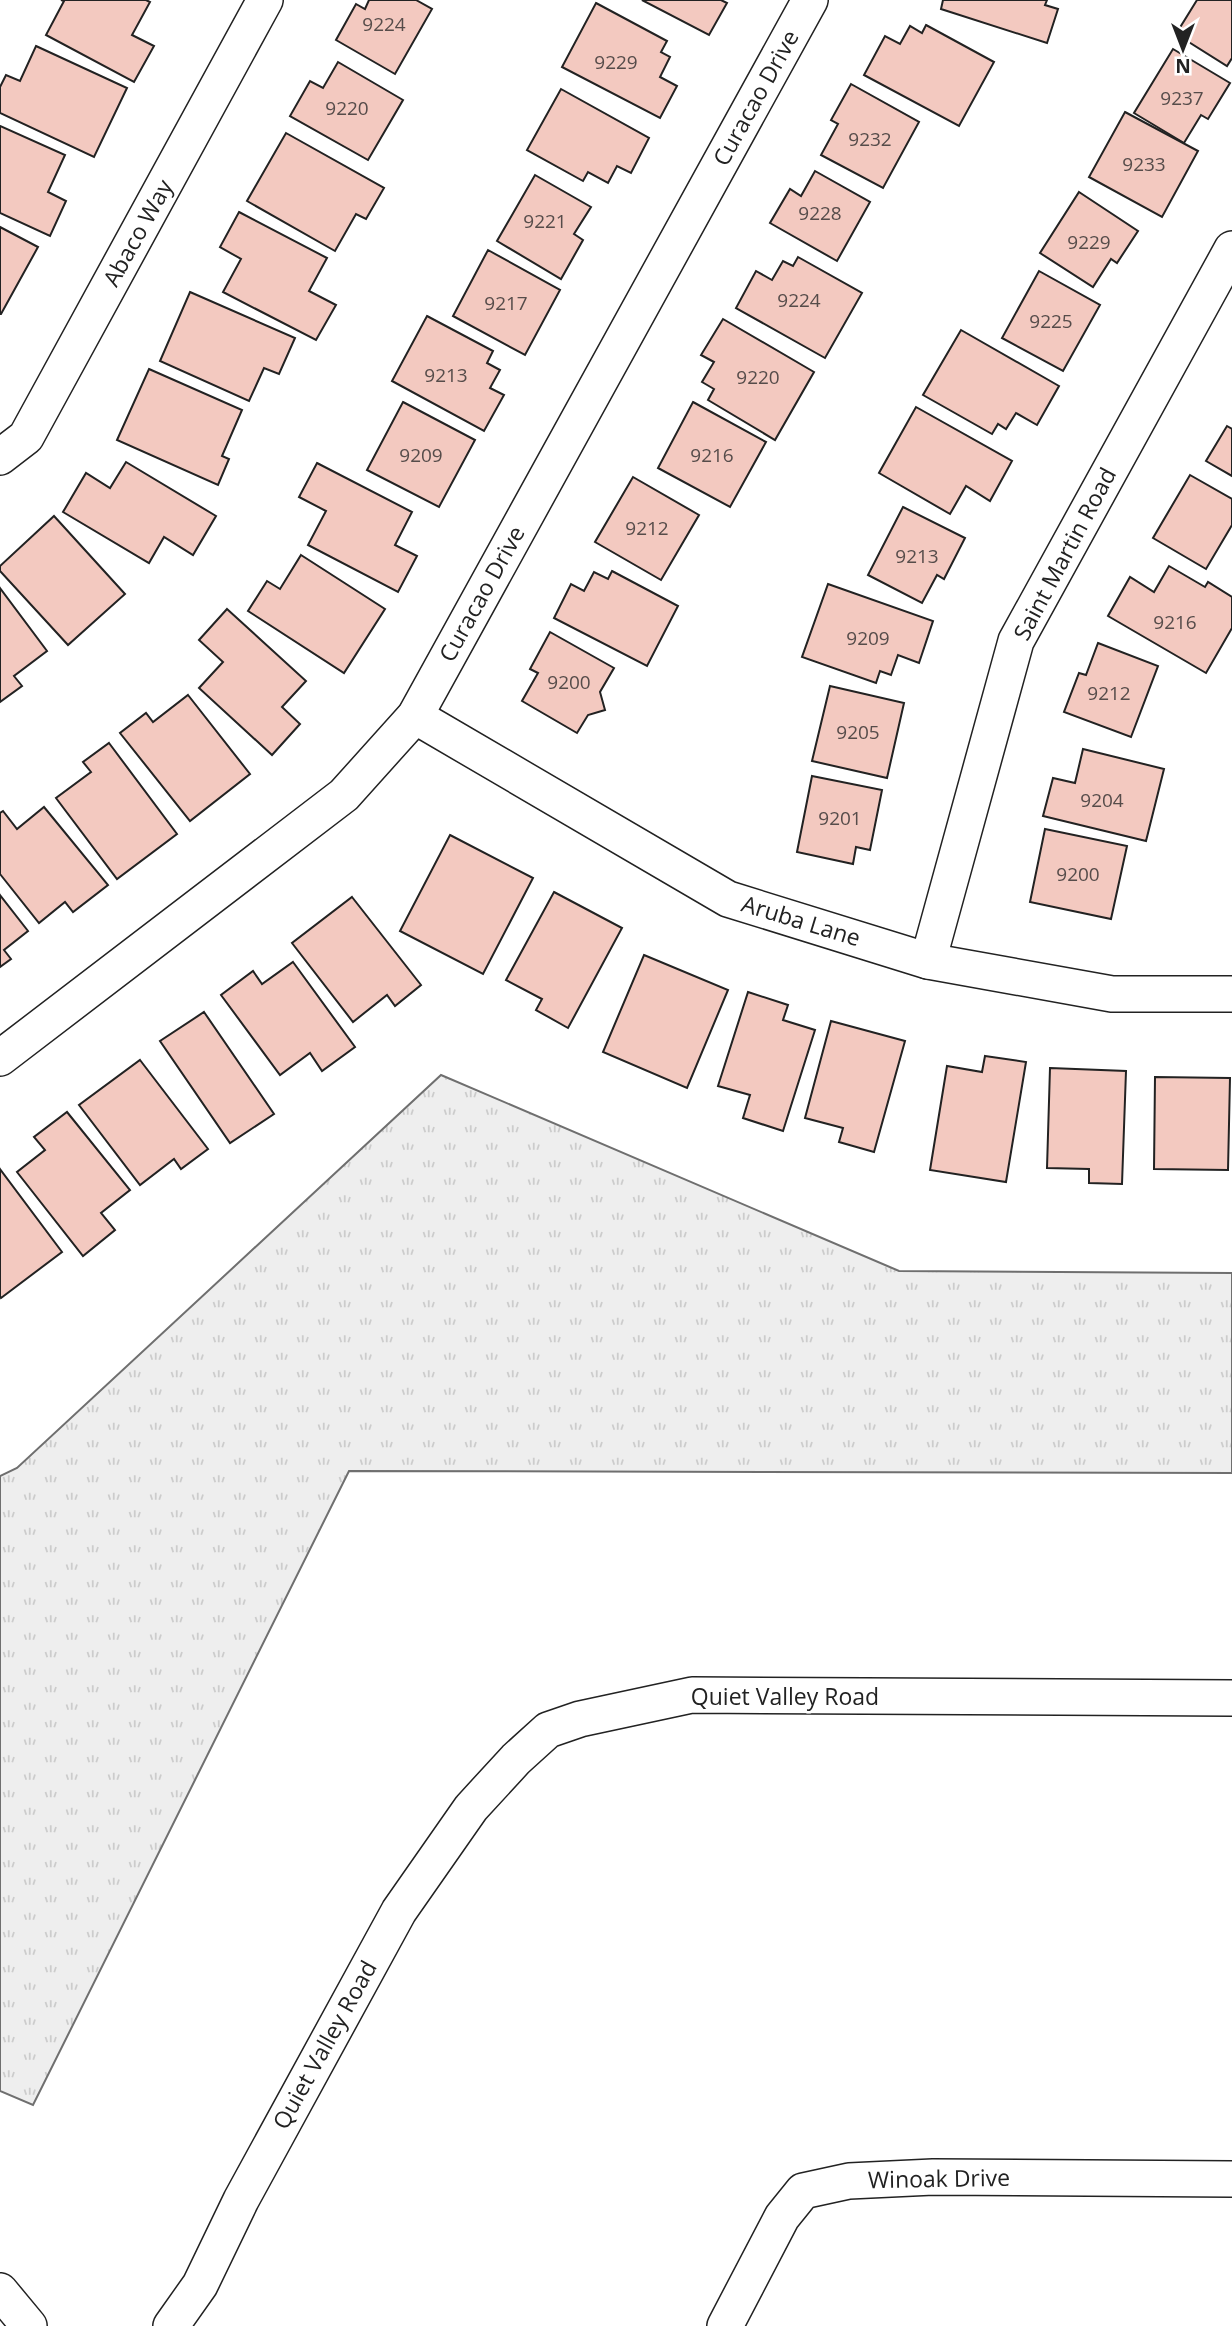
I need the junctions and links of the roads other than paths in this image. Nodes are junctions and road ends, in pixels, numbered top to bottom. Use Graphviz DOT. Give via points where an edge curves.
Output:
graph roads {
  1 [pos="265,0"];
  2 [pos="810,0"];
  3 [pos="1232,249"];
  4 [pos="0,457"];
  5 [pos="415,716"];
  6 [pos="928,961"];
  7 [pos="1232,994"];
  8 [pos="0,1058"];
  9 [pos="1232,1698"];
  10 [pos="1232,2179"];
  11 [pos="0,2291"];
  12 [pos="29,2326"];
  13 [pos="171,2326"];
  14 [pos="724,2326"];
  1 -- 4 [label="street, Abaco Way" via="26,437"];
  2 -- 5 [label="street, Curacao Drive"];
  3 -- 6 [label="street, Saint Martin Road" via="1016,641"];
  5 -- 6 [label="street, Aruba Lane" via="728,899"];
  5 -- 8 [label="street, Curacao Drive" via="344,795"];
  6 -- 7 [label="street, Aruba Lane" via="1112,994"];
  9 -- 13 [label="street, Quiet Valley Road" via="692,1695 548,1730 471,1808 399,1911 241,2200 200,2285"];
  10 -- 14 [label="street, Winoak Drive" via="933,2177 849,2181 803,2191 782,2217"];
  11 -- 12 [label="street"];
}
